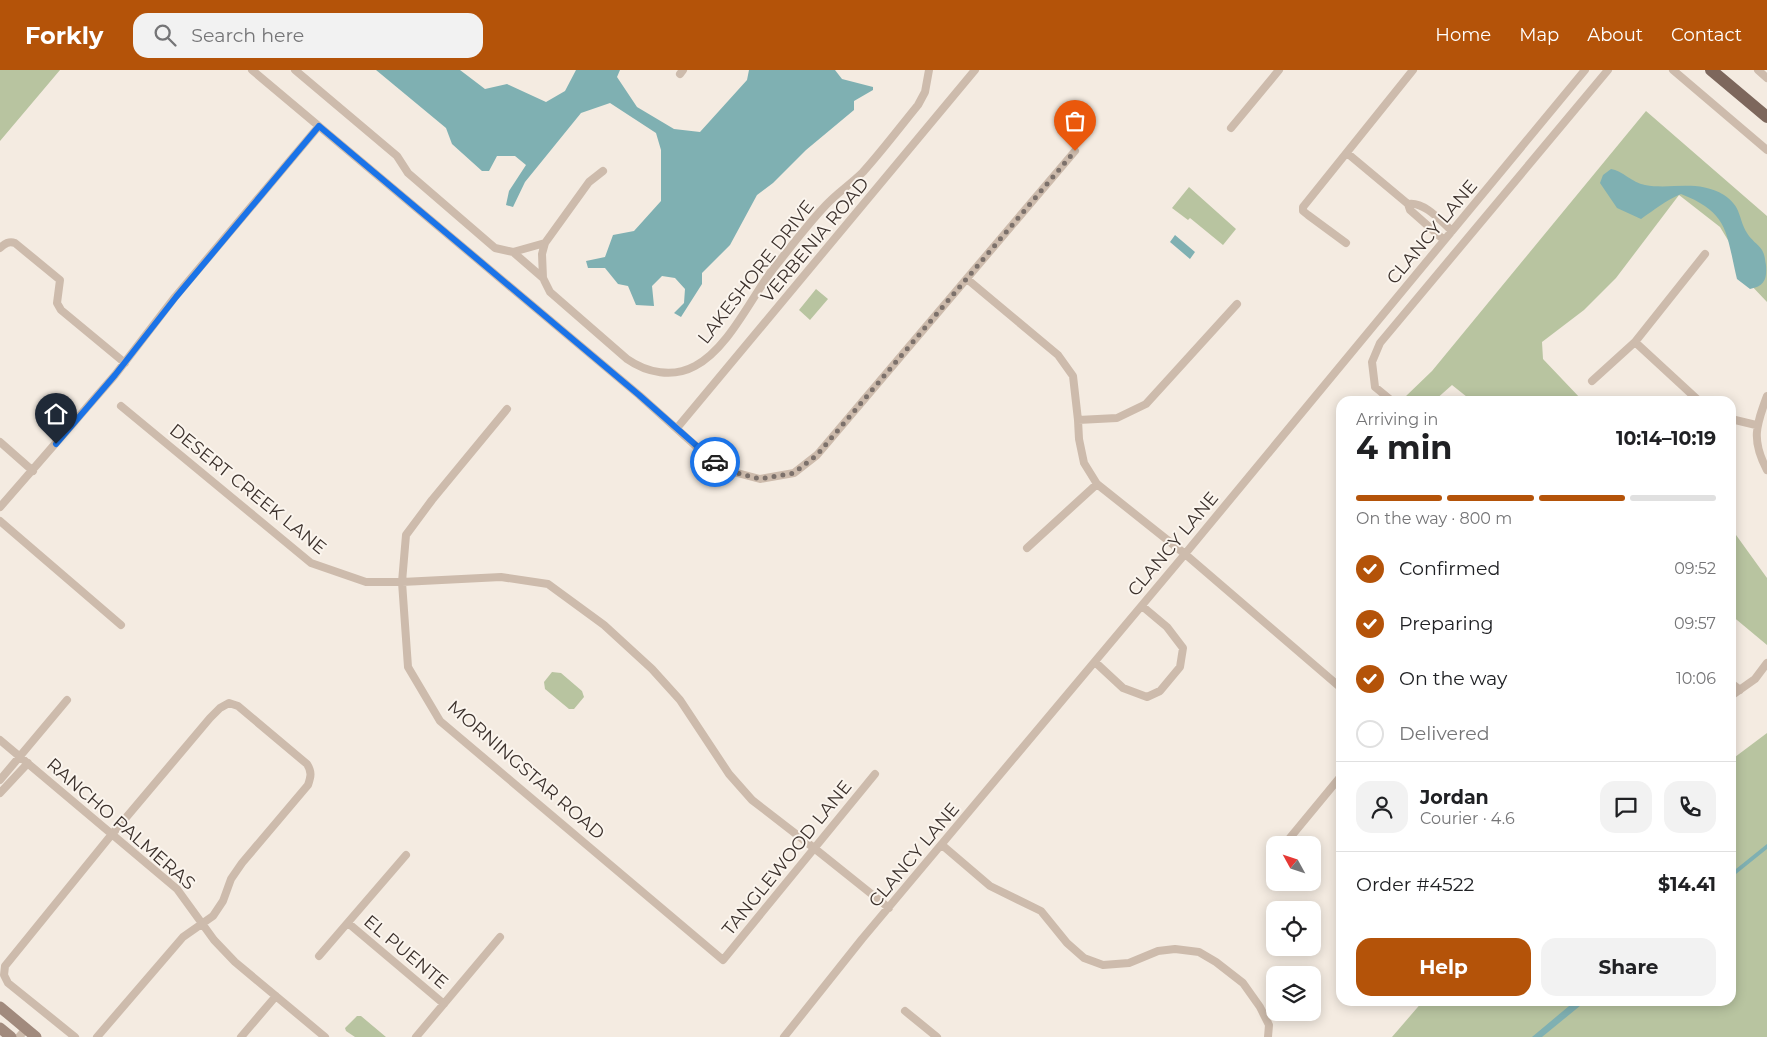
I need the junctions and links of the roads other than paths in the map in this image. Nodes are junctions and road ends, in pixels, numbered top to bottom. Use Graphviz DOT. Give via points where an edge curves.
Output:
graph roads {
  1 [pos="252,70"];
  2 [pos="295,70"];
  3 [pos="929,70"];
  4 [pos="975,70"];
  5 [pos="1279,70"];
  6 [pos="1412,70"];
  7 [pos="1585,70"];
  8 [pos="1608,70"];
  9 [pos="1673,70"];
  10 [pos="1711,70"];
  11 [pos="1758,70"];
  12 [pos="1767,78"];
  13 [pos="1767,117"];
  14 [pos="319,126"];
  15 [pos="1231,128"];
  16 [pos="1767,150"];
  17 [pos="1075,151"];
  18 [pos="1347,153"];
  19 [pos="603,171"];
  20 [pos="1408,204"];
  21 [pos="1452,231"];
  22 [pos="1444,240"];
  23 [pos="545,243"];
  24 [pos="1346,243"];
  25 [pos="0,248"];
  26 [pos="513,252"];
  27 [pos="1705,254"];
  28 [pos="543,278"];
  29 [pos="967,279"];
  30 [pos="1236,304"];
  31 [pos="1635,342"];
  32 [pos="125,362"];
  33 [pos="1592,381"];
  34 [pos="1386,396"];
  35 [pos="1694,396"];
  36 [pos="1767,396"];
  37 [pos="121,406"];
  38 [pos="507,409"];
  39 [pos="1078,420"];
  40 [pos="1736,420"];
  41 [pos="1756,425"];
  42 [pos="677,428"];
  43 [pos="0,442"];
  44 [pos="1767,470"];
  45 [pos="33,471"];
  46 [pos="1097,484"];
  47 [pos="0,507"];
  48 [pos="0,521"];
  49 [pos="1027,548"];
  50 [pos="1185,554"];
  51 [pos="402,582"];
  52 [pos="1142,606"];
  53 [pos="121,625"];
  54 [pos="1095,662"];
  55 [pos="1767,662"];
  56 [pos="1336,684"];
  57 [pos="1736,687"];
  58 [pos="1740,690"];
  59 [pos="1736,693"];
  60 [pos="67,700"];
  61 [pos="0,740"];
  62 [pos="20,757"];
  63 [pos="28,763"];
  64 [pos="875,774"];
  65 [pos="1,779"];
  66 [pos="1336,782"];
  67 [pos="10,784"];
  68 [pos="0,793"];
  69 [pos="112,835"];
  70 [pos="1291,836"];
  71 [pos="942,844"];
  72 [pos="814,848"];
  73 [pos="406,855"];
  74 [pos="888,908"];
  75 [pos="348,923"];
  76 [pos="203,924"];
  77 [pos="500,938"];
  78 [pos="319,956"];
  79 [pos="723,960"];
  80 [pos="276,996"];
  81 [pos="444,1004"];
  82 [pos="0,1007"];
  83 [pos="906,1011"];
  84 [pos="0,1028"];
  85 [pos="23,1033"];
  86 [pos="11,1037"];
  87 [pos="36,1037"];
  88 [pos="75,1037"];
  89 [pos="97,1037"];
  90 [pos="242,1037"];
  91 [pos="325,1037"];
  92 [pos="416,1037"];
  93 [pos="784,1037"];
  94 [pos="937,1037"];
  95 [pos="1268,1037"];
  1 -- 14 [label="street"];
  2 -- 26 [label="street, LAKESHORE DRIVE" via="397,156 408,173 496,248"];
  3 -- 28 [label="street, LAKESHORE DRIVE" via="925,92 918,105 862,173 826,205 772,271 727,336 707,359 694,367 664,373 637,366 550,292"];
  4 -- 42 [label="street, VERBENIA ROAD"];
  5 -- 15 [label="street"];
  6 -- 18 [label="street"];
  7 -- 21 [label="street, CLANCY LANE"];
  8 -- 34 [label="street" via="1380,343 1372,362 1375,387"];
  9 -- 16 [label="street"];
  10 -- 13 [label="main road"];
  11 -- 12 [label="street"];
  14 -- 32 [label="street"];
  14 -- 42 [label="street"];
  17 -- 29 [label="street"];
  18 -- 20 [label="street"];
  18 -- 24 [label="street" via="1303,207 1303,211"];
  19 -- 23 [label="street" via="589,182"];
  20 -- 21 [label="street" via="1425,208"];
  20 -- 22 [label="street" via="1410,210"];
  21 -- 22 [label="street, CLANCY LANE"];
  22 -- 50 [label="street, CLANCY LANE"];
  23 -- 26 [label="street"];
  23 -- 28 [label="street"];
  25 -- 32 [label="street" via="10,242 15,243 60,280 57,302 61,310"];
  26 -- 28 [label="street, LAKESHORE DRIVE"];
  27 -- 31 [label="street"];
  29 -- 39 [label="street" via="1058,355 1073,376"];
  29 -- 42 [label="street" via="817,455 794,473 760,479 726,470"];
  30 -- 39 [label="street" via="1146,404 1117,418"];
  31 -- 33 [label="street"];
  31 -- 35 [label="street"];
  32 -- 45 [label="street"];
  36 -- 41 [label="street"];
  37 -- 51 [label="street, DESERT CREEK LANE" via="311,563 366,582"];
  38 -- 51 [label="street, MORNINGSTAR ROAD" via="406,535"];
  39 -- 46 [label="street" via="1084,463"];
  40 -- 41 [label="street"];
  41 -- 44 [label="street" via="1758,454"];
  43 -- 45 [label="street"];
  45 -- 47 [label="street"];
  46 -- 49 [label="street"];
  46 -- 50 [label="street"];
  48 -- 53 [label="street"];
  50 -- 52 [label="street, CLANCY LANE"];
  50 -- 56 [label="street"];
  51 -- 72 [label="street, DESERT CREEK LANE" via="501,577 548,584 604,625 652,668 680,700 729,774 752,800"];
  51 -- 79 [label="street, MORNINGSTAR ROAD" via="408,667 440,721"];
  52 -- 54 [label="street, CLANCY LANE"];
  52 -- 54 [label="street" via="1167,627 1183,648 1180,667 1170,679 1147,697 1123,688"];
  54 -- 71 [label="street, CLANCY LANE"];
  55 -- 58 [label="street" via="1756,679"];
  57 -- 58 [label="street"];
  58 -- 59 [label="street"];
  60 -- 62 [label="street"];
  61 -- 62 [label="street, RANCHO PALMERAS"];
  62 -- 63 [label="street, RANCHO PALMERAS"];
  62 -- 65 [label="street"];
  63 -- 67 [label="street"];
  63 -- 69 [label="street, RANCHO PALMERAS"];
  64 -- 72 [label="street, TANGLEWOOD LANE"];
  65 -- 67 [label="street"];
  66 -- 70 [label="street"];
  67 -- 68 [label="street"];
  69 -- 76 [label="street, RANCHO PALMERAS" via="178,889"];
  69 -- 76 [label="street" via="210,718 229,704 238,706 307,764 311,771 308,785 242,862 223,901"];
  69 -- 88 [label="street" via="5,966 4,975 8,983"];
  71 -- 74 [label="street, CLANCY LANE"];
  71 -- 95 [label="street" via="990,886 1041,910 1067,943 1084,958 1103,965 1129,963 1158,951 1175,949 1199,952 1216,962 1243,983 1269,1025"];
  72 -- 74 [label="street, DESERT CREEK LANE"];
  72 -- 79 [label="street, TANGLEWOOD LANE"];
  73 -- 75 [label="street"];
  74 -- 93 [label="street, CLANCY LANE"];
  75 -- 78 [label="street"];
  75 -- 81 [label="street, EL PUENTE"];
  76 -- 80 [label="street, RANCHO PALMERAS" via="235,962"];
  76 -- 89 [label="street" via="183,936"];
  77 -- 81 [label="street"];
  80 -- 90 [label="street"];
  80 -- 91 [label="street, RANCHO PALMERAS"];
  81 -- 92 [label="street"];
  82 -- 85 [label="main road"];
  83 -- 94 [label="street"];
  84 -- 86 [label="main road"];
  85 -- 87 [label="main road"];
}
